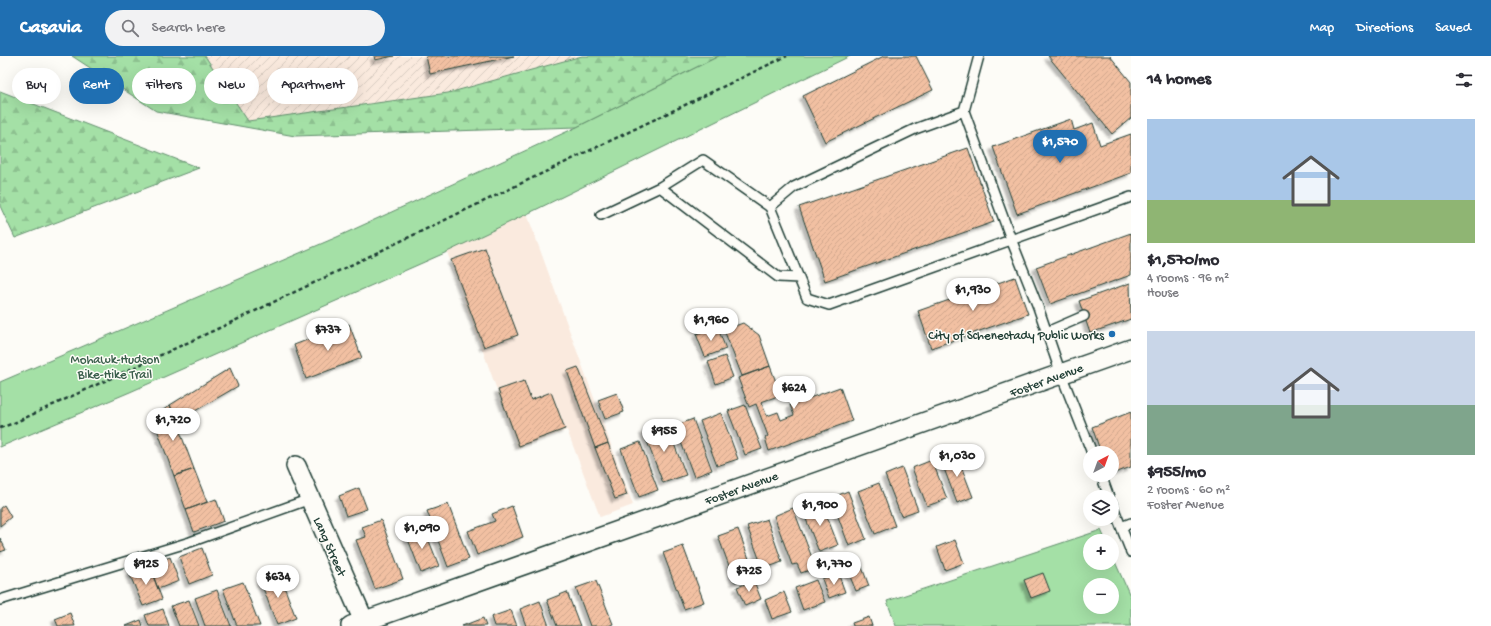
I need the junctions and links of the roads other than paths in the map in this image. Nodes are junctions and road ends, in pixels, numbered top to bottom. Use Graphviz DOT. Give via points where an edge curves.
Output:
graph roads {
  1 [pos="979,56"];
  2 [pos="964,110"];
  3 [pos="660,187"];
  4 [pos="1131,197"];
  5 [pos="770,207"];
  6 [pos="601,214"];
  7 [pos="1011,239"];
  8 [pos="799,278"];
  9 [pos="1084,316"];
  10 [pos="1046,332"];
  11 [pos="1131,349"];
  12 [pos="1061,374"];
  13 [pos="1089,446"];
  14 [pos="296,466"];
  15 [pos="310,499"];
  16 [pos="1119,522"];
  17 [pos="1131,523"];
  18 [pos="1121,527"];
  19 [pos="1131,552"];
  20 [pos="0,600"];
  21 [pos="360,624"];
  1 -- 2 [label="lane"];
  2 -- 5 [label="lane" via="915,129 794,187"];
  2 -- 7 [label="lane"];
  3 -- 5 [label="lane" via="703,160"];
  3 -- 6 [label="lane"];
  3 -- 8 [label="lane" via="778,277"];
  4 -- 7 [label="lane"];
  5 -- 8 [label="lane"];
  7 -- 8 [label="lane" via="829,305 807,298"];
  7 -- 10 [label="lane"];
  9 -- 10 [label="lane"];
  10 -- 12 [label="lane"];
  11 -- 12 [label="street, Foster Avenue"];
  12 -- 13 [label="lane"];
  12 -- 21 [label="street, Foster Avenue"];
  14 -- 15 [label="street, Lang Street"];
  15 -- 20 [label="lane" via="190,542"];
  15 -- 21 [label="street, Lang Street"];
  16 -- 18 [label="lane"];
  17 -- 18 [label="lane"];
  18 -- 19 [label="lane"];
}
